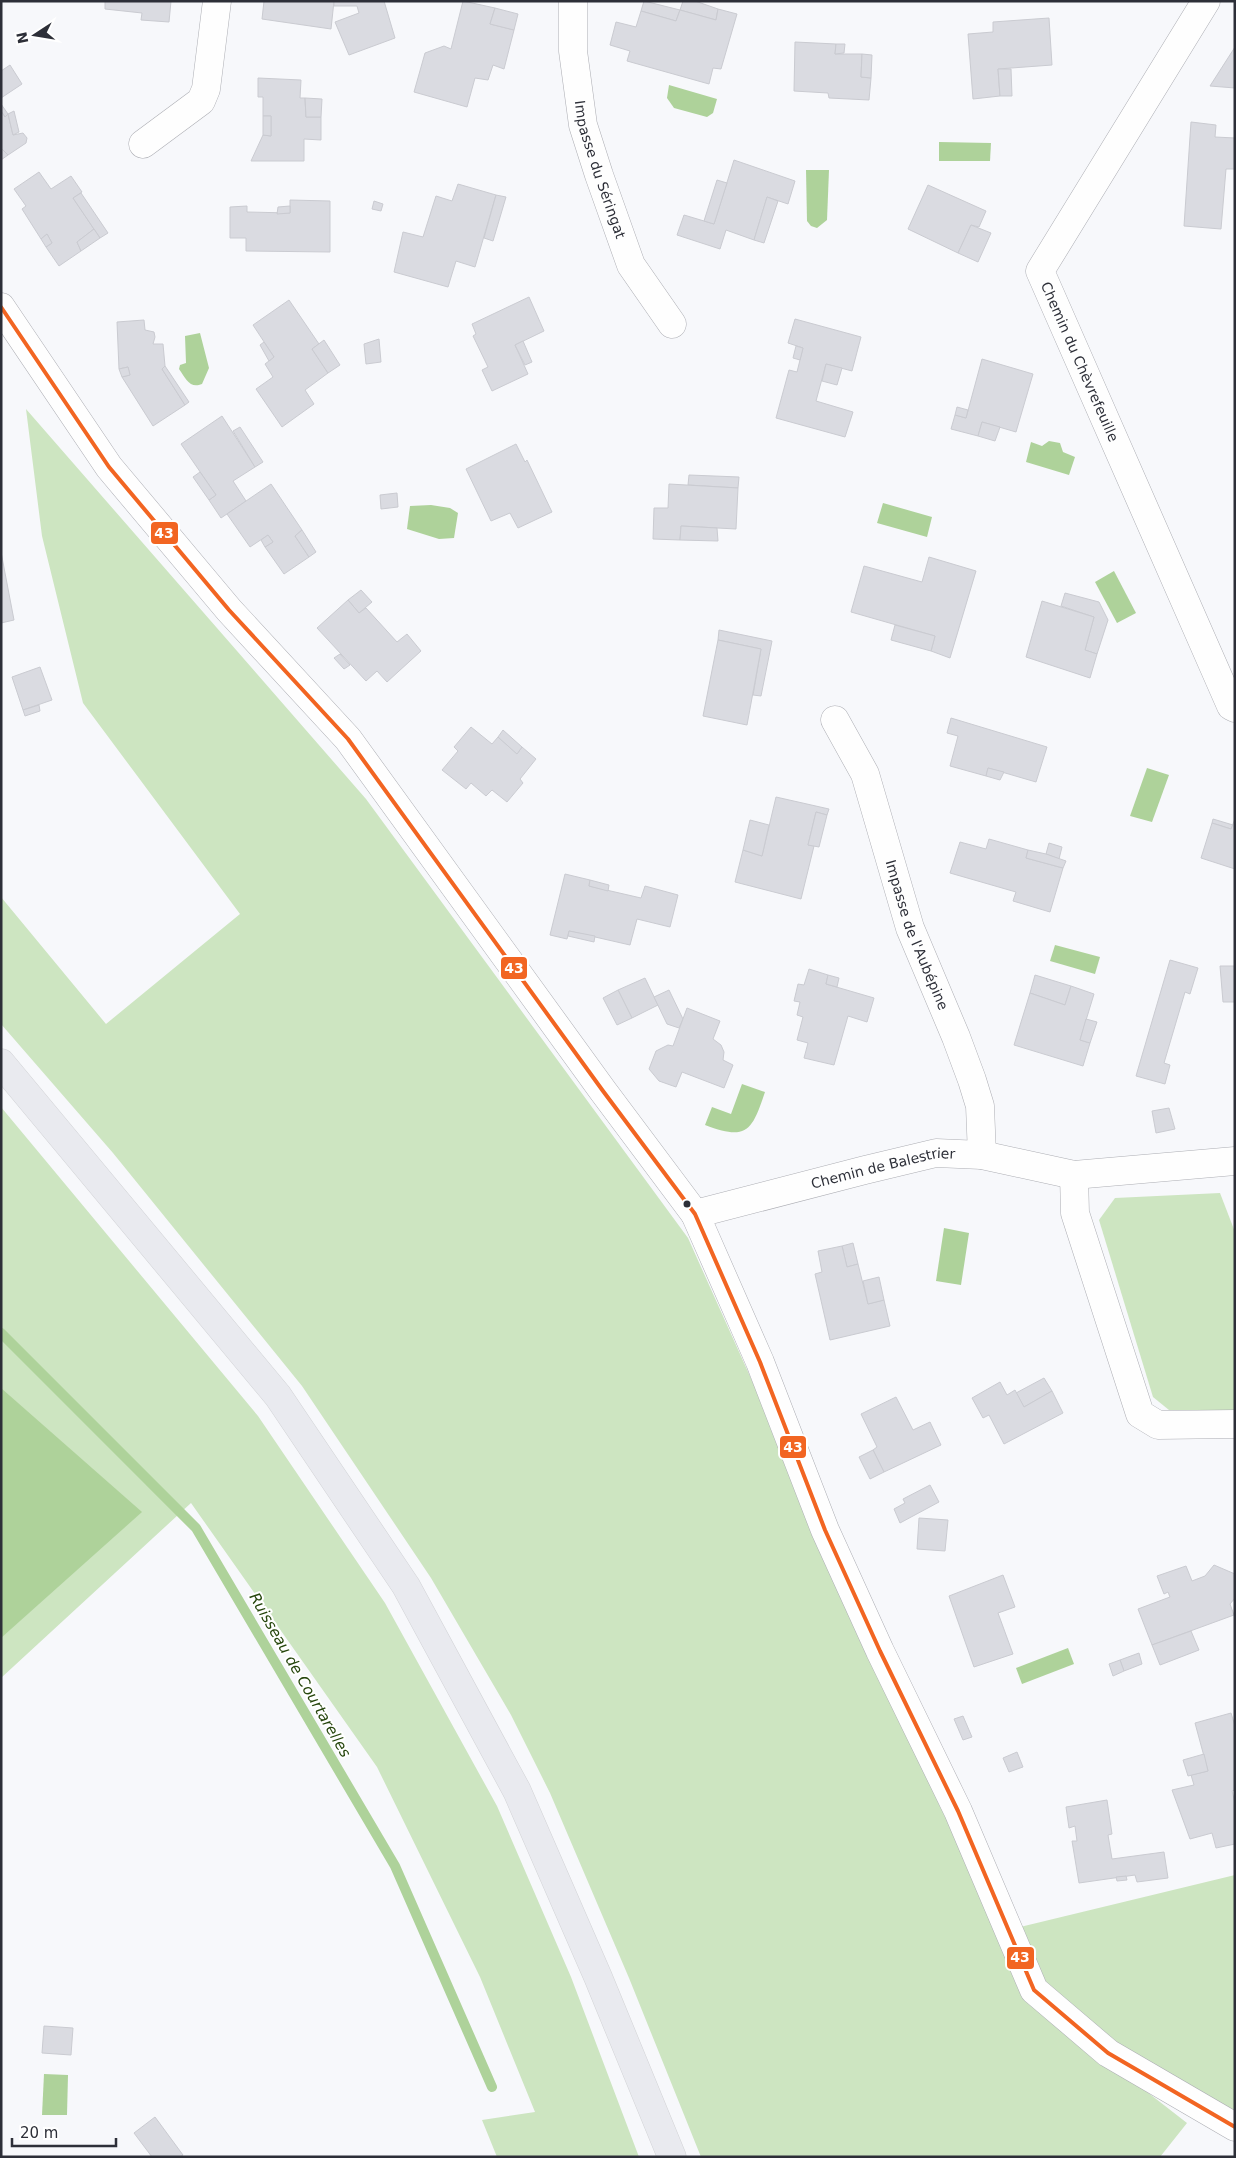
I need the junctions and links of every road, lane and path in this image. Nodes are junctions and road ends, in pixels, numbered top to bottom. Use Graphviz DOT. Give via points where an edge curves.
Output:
graph roads {
  1 [pos="217,1"];
  2 [pos="573,1"];
  3 [pos="1203,3"];
  4 [pos="143,144"];
  5 [pos="1,307"];
  6 [pos="672,324"];
  7 [pos="1235,708"];
  8 [pos="835,720"];
  9 [pos="1,1062"];
  10 [pos="982,1155"];
  11 [pos="1235,1160"];
  12 [pos="1074,1175"];
  13 [pos="695,1214"];
  14 [pos="1235,1424"];
  15 [pos="1235,2127"];
  16 [pos="672,2157"];
  1 -- 4 [label="street" via="206,89 201,101"];
  2 -- 6 [label="street, Impasse du Séringat" via="573,51 583,125 631,265"];
  3 -- 7 [label="street, Chemin du Chèvrefeuille" via="1040,271 1231,706"];
  5 -- 13 [label="street" via="109,467 229,610 348,738"];
  8 -- 10 [label="street, Impasse de l'Aubépine" via="865,774 910,928 972,1080 980,1106"];
  9 -- 16 [label="main road" via="278,1396 406,1586 518,1791"];
  10 -- 12 [label="street, Chemin de Balestrier"];
  10 -- 13 [label="street, Chemin de Balestrier" via="936,1153"];
  11 -- 12 [label="street, Chemin de Balestrier"];
  12 -- 14 [label="street" via="1075,1213 1140,1414 1158,1425"];
  13 -- 15 [label="street" via="760,1362 824,1530 958,1811 1034,1990 1108,2053"];
}
